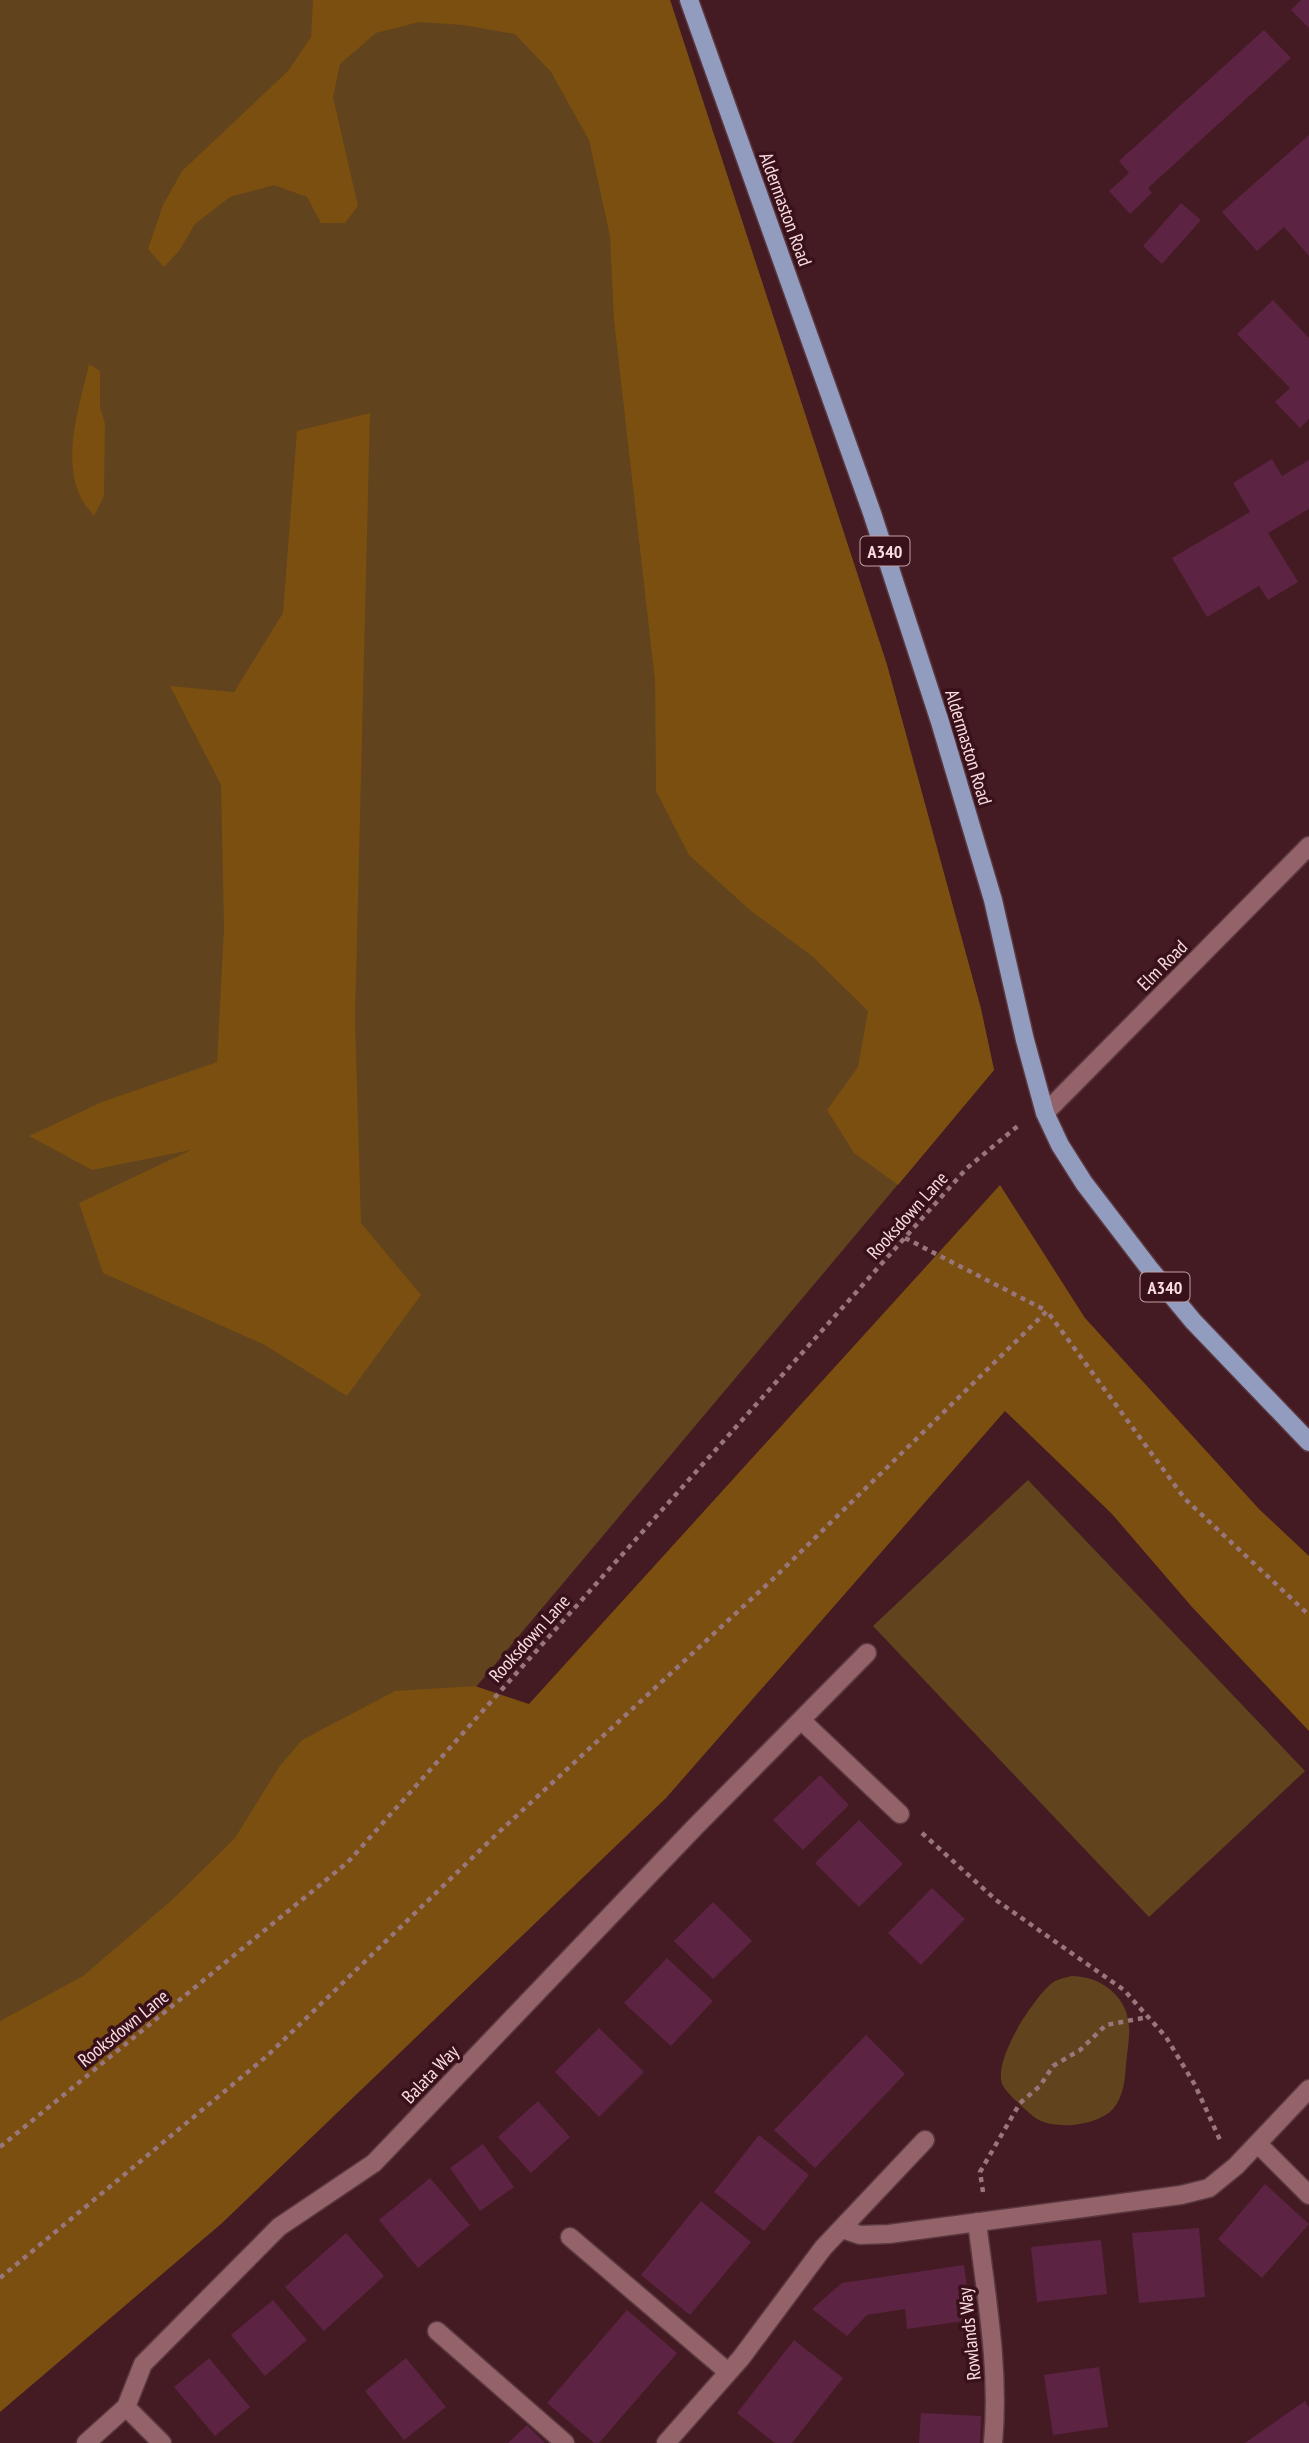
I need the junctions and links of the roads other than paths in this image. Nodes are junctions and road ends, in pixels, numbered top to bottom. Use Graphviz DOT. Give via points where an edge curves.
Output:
graph roads {
  1 [pos="689,0"];
  2 [pos="1309,846"];
  3 [pos="1045,1113"];
  4 [pos="1309,1442"];
  5 [pos="867,1653"];
  6 [pos="801,1720"];
  7 [pos="900,1814"];
  8 [pos="1309,2089"];
  9 [pos="925,2140"];
  10 [pos="1259,2144"];
  11 [pos="1309,2195"];
  12 [pos="983,2221"];
  13 [pos="842,2229"];
  14 [pos="570,2237"];
  15 [pos="437,2330"];
  16 [pos="728,2372"];
  17 [pos="126,2407"];
  18 [pos="86,2443"];
  19 [pos="162,2443"];
  20 [pos="565,2443"];
  21 [pos="666,2443"];
  22 [pos="993,2443"];
  1 -- 3 [label="main road, Aldermaston Road / A340" via="872,513 940,722 993,900"];
  2 -- 3 [label="street, Elm Road"];
  3 -- 4 [label="main road, Aldermaston Road / A340" via="1083,1183 1149,1268"];
  5 -- 6 [label="street, Balata Way"];
  6 -- 7 [label="street"];
  6 -- 17 [label="street, Balata Way" via="374,2163 279,2227 143,2364"];
  8 -- 10 [label="street"];
  9 -- 13 [label="street"];
  10 -- 11 [label="street"];
  10 -- 12 [label="street" via="1209,2188 1181,2196"];
  12 -- 13 [label="street" via="889,2234 860,2235"];
  12 -- 22 [label="street, Rowlands Way" via="996,2368"];
  13 -- 16 [label="street"];
  14 -- 16 [label="street"];
  15 -- 20 [label="street"];
  16 -- 21 [label="street"];
  17 -- 18 [label="street, Balata Way"];
  17 -- 19 [label="street"];
}
